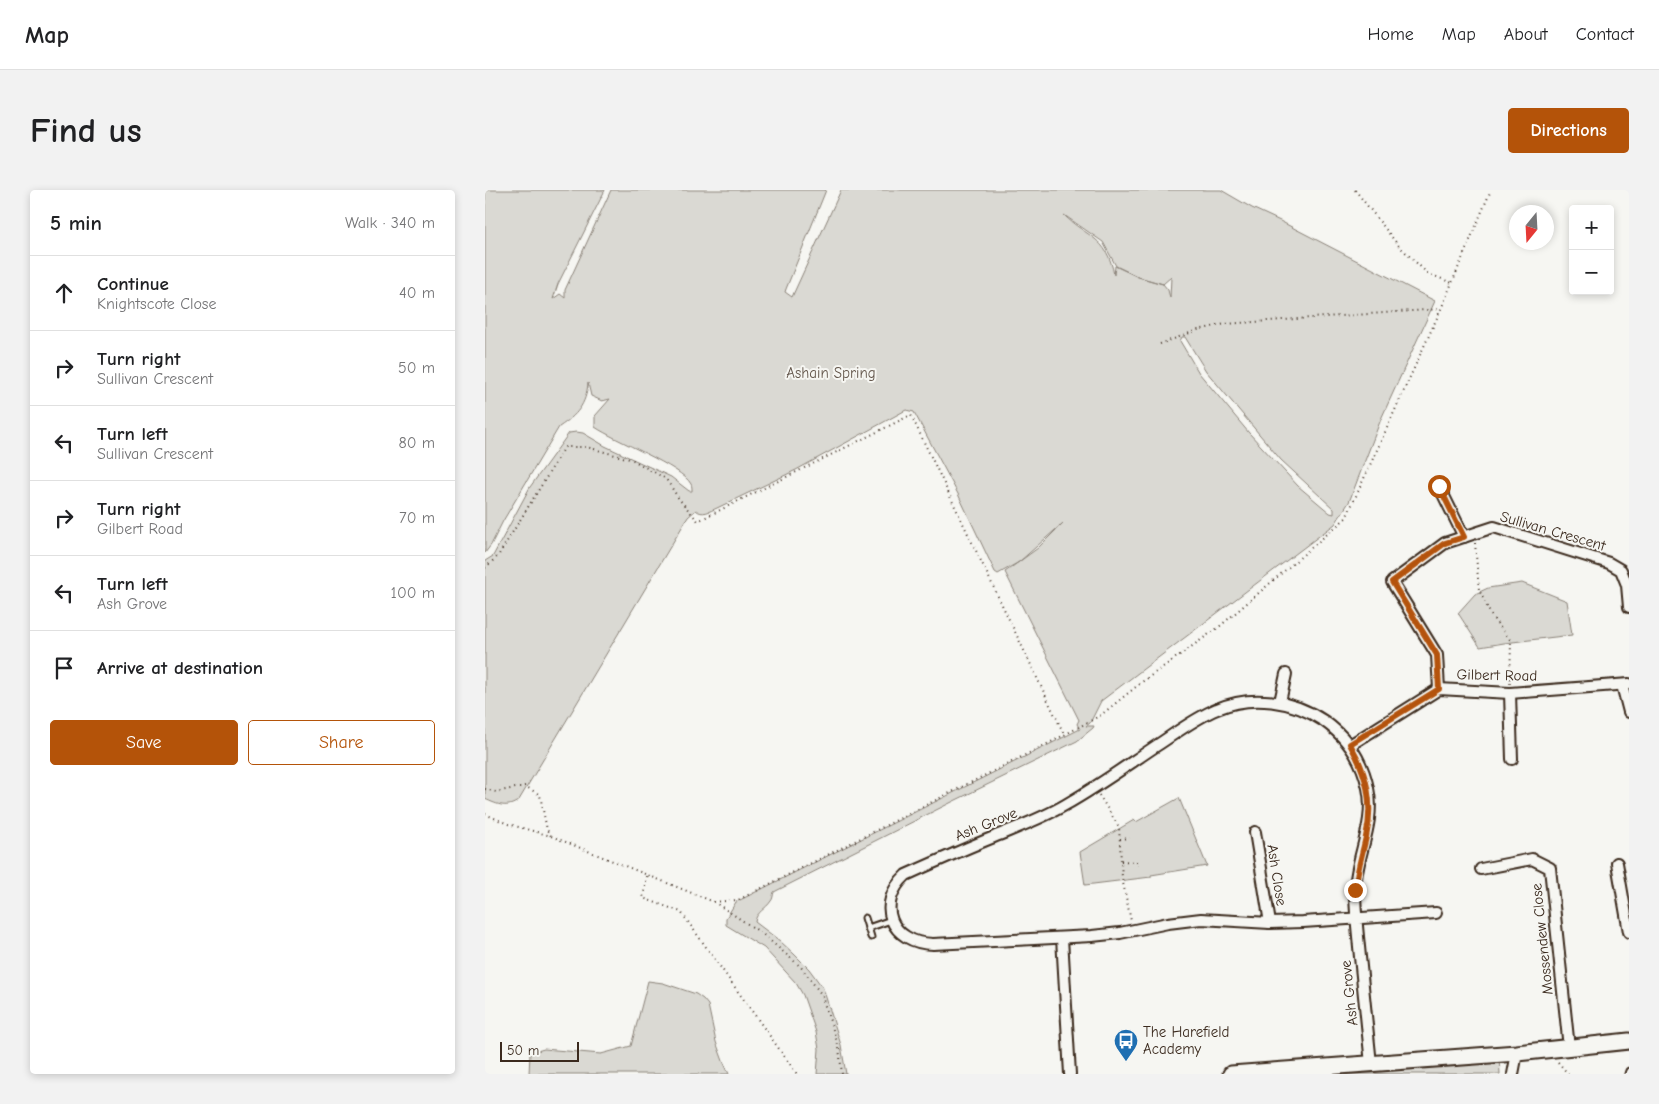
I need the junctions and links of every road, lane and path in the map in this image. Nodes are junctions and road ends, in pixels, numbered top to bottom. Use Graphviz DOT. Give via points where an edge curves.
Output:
graph roads {
  1 [pos="1355,190"];
  2 [pos="1491,190"];
  3 [pos="1452,283"];
  4 [pos="1441,309"];
  5 [pos="1160,344"];
  6 [pos="1439,486"];
  7 [pos="1474,534"];
  8 [pos="1464,537"];
  9 [pos="485,568"];
  10 [pos="1629,607"];
  11 [pos="1286,674"];
  12 [pos="1625,684"];
  13 [pos="1439,689"];
  14 [pos="1510,693"];
  15 [pos="1280,702"];
  16 [pos="1629,712"];
  17 [pos="1064,734"];
  18 [pos="1350,744"];
  19 [pos="1512,759"];
  20 [pos="1093,787"];
  21 [pos="485,789"];
  22 [pos="485,814"];
  23 [pos="1255,832"];
  24 [pos="551,836"];
  25 [pos="1130,838"];
  26 [pos="1120,839"];
  27 [pos="1121,861"];
  28 [pos="1617,862"];
  29 [pos="1138,866"];
  30 [pos="1481,869"];
  31 [pos="647,876"];
  32 [pos="715,902"];
  33 [pos="1436,913"];
  34 [pos="865,918"];
  35 [pos="1357,919"];
  36 [pos="891,920"];
  37 [pos="1270,922"];
  38 [pos="868,928"];
  39 [pos="1133,931"];
  40 [pos="1629,932"];
  41 [pos="871,937"];
  42 [pos="1062,938"];
  43 [pos="1629,1041"];
  44 [pos="1569,1048"];
  45 [pos="1517,1053"];
  46 [pos="1371,1064"];
  47 [pos="1249,1073"];
  48 [pos="797,1074"];
  49 [pos="842,1074"];
  50 [pos="1070,1074"];
  51 [pos="1231,1074"];
  52 [pos="1513,1074"];
  1 -- 3 [label="path" via="1397,245 1427,273"];
  2 -- 3 [label="path"];
  3 -- 4 [label="path"];
  4 -- 5 [label="path" via="1225,324"];
  4 -- 17 [label="path" via="1346,518 1219,627 1101,714"];
  6 -- 8 [label="street"];
  7 -- 8 [label="street, Sullivan Crescent"];
  7 -- 10 [label="street, Sullivan Crescent" via="1494,527 1609,563 1621,570 1627,585"];
  7 -- 14 [label="path" via="1479,590 1492,617 1511,640"];
  8 -- 13 [label="street, Sullivan Crescent" via="1445,543 1392,582 1437,655"];
  9 -- 17 [label="path" via="498,556 565,448 587,447 633,460 666,479 698,521 911,415"];
  11 -- 15 [label="street"];
  12 -- 14 [label="street, Gilbert Road"];
  12 -- 16 [label="street"];
  13 -- 14 [label="street, Gilbert Road"];
  13 -- 18 [label="street, Gilbert Road"];
  14 -- 19 [label="street"];
  15 -- 18 [label="street, Ash Grove" via="1320,719"];
  15 -- 20 [label="street, Ash Grove" via="1252,702 1217,709"];
  17 -- 32 [label="path" via="738,900"];
  18 -- 35 [label="street, Ash Grove" via="1363,770 1371,812 1356,875"];
  20 -- 26 [label="path" via="1119,827"];
  20 -- 36 [label="street, Ash Grove" via="1038,819 905,875 891,902"];
  21 -- 24 [label="path" via="496,792 525,786 540,795"];
  22 -- 24 [label="path"];
  23 -- 37 [label="street, Ash Close"];
  24 -- 31 [label="path"];
  25 -- 26 [label="path"];
  26 -- 27 [label="path"];
  27 -- 29 [label="path" via="1137,862"];
  27 -- 39 [label="path"];
  28 -- 40 [label="street"];
  30 -- 44 [label="street, Mossendew Close" via="1532,859 1550,868"];
  31 -- 32 [label="path"];
  31 -- 48 [label="path" via="643,898 681,912"];
  32 -- 49 [label="path" via="760,932 801,967 821,994 839,1048"];
  33 -- 35 [label="street"];
  34 -- 38 [label="lane"];
  35 -- 37 [label="street"];
  35 -- 46 [label="street, Ash Grove"];
  36 -- 38 [label="lane"];
  36 -- 42 [label="street" via="906,938 923,944"];
  37 -- 39 [label="street" via="1201,919"];
  38 -- 41 [label="lane"];
  39 -- 42 [label="street"];
  42 -- 50 [label="street"];
  43 -- 44 [label="street"];
  44 -- 45 [label="street"];
  45 -- 46 [label="street"];
  45 -- 52 [label="street"];
  46 -- 47 [label="street"];
  47 -- 51 [label="street"];
}
